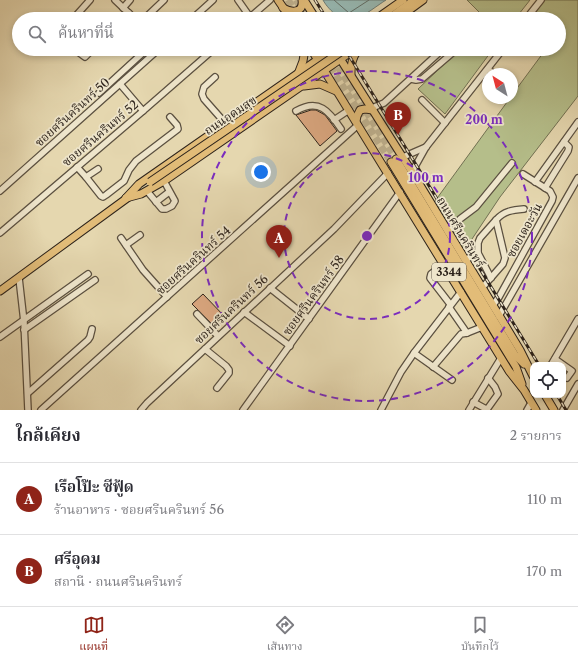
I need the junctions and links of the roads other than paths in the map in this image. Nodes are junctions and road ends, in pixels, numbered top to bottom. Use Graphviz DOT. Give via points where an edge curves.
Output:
graph roads {
  1 [pos="90,0"];
  2 [pos="115,0"];
  3 [pos="130,0"];
  4 [pos="164,0"];
  5 [pos="213,0"];
  6 [pos="238,0"];
  7 [pos="270,0"];
  8 [pos="278,0"];
  9 [pos="303,0"];
  10 [pos="403,0"];
  11 [pos="414,0"];
  12 [pos="423,0"];
  13 [pos="541,0"];
  14 [pos="123,8"];
  15 [pos="283,8"];
  16 [pos="80,12"];
  17 [pos="128,12"];
  18 [pos="151,12"];
  19 [pos="200,12"];
  20 [pos="245,12"];
  21 [pos="256,12"];
  22 [pos="286,12"];
  23 [pos="311,12"];
  24 [pos="386,12"];
  25 [pos="398,12"];
  26 [pos="407,12"];
  27 [pos="532,12"];
  28 [pos="139,56"];
  29 [pos="151,56"];
  30 [pos="206,56"];
  31 [pos="304,56"];
  32 [pos="315,56"];
  33 [pos="324,56"];
  34 [pos="335,56"];
  35 [pos="339,56"];
  36 [pos="345,56"];
  37 [pos="354,56"];
  38 [pos="436,56"];
  39 [pos="449,56"];
  40 [pos="498,56"];
  41 [pos="341,59"];
  42 [pos="318,60"];
  43 [pos="489,68"];
  44 [pos="325,70"];
  45 [pos="298,74"];
  46 [pos="350,74"];
  47 [pos="215,77"];
  48 [pos="482,77"];
  49 [pos="411,79"];
  50 [pos="120,84"];
  51 [pos="299,88"];
  52 [pos="98,93"];
  53 [pos="338,93"];
  54 [pos="422,100"];
  55 [pos="252,106"];
  56 [pos="373,109"];
  57 [pos="349,110"];
  58 [pos="143,111"];
  59 [pos="296,112"];
  60 [pos="259,116"];
  61 [pos="170,117"];
  62 [pos="334,120"];
  63 [pos="578,122"];
  64 [pos="357,123"];
  65 [pos="445,123"];
  66 [pos="226,124"];
  67 [pos="341,129"];
  68 [pos="564,142"];
  69 [pos="426,147"];
  70 [pos="397,160"];
  71 [pos="512,162"];
  72 [pos="77,167"];
  73 [pos="98,169"];
  74 [pos="412,172"];
  75 [pos="388,173"];
  76 [pos="523,174"];
  77 [pos="86,177"];
  78 [pos="578,178"];
  79 [pos="164,181"];
  80 [pos="536,182"];
  81 [pos="545,188"];
  82 [pos="0,191"];
  83 [pos="147,191"];
  84 [pos="169,192"];
  85 [pos="400,192"];
  86 [pos="126,198"];
  87 [pos="156,202"];
  88 [pos="524,209"];
  89 [pos="496,220"];
  90 [pos="448,232"];
  91 [pos="0,233"];
  92 [pos="140,235"];
  93 [pos="121,238"];
  94 [pos="126,245"];
  95 [pos="478,253"];
  96 [pos="465,260"];
  97 [pos="444,264"];
  98 [pos="88,274"];
  99 [pos="19,278"];
  100 [pos="491,278"];
  101 [pos="95,280"];
  102 [pos="270,288"];
  103 [pos="482,288"];
  104 [pos="0,291"];
  105 [pos="461,292"];
  106 [pos="167,297"];
  107 [pos="493,305"];
  108 [pos="450,306"];
  109 [pos="244,312"];
  110 [pos="197,314"];
  111 [pos="499,316"];
  112 [pos="23,319"];
  113 [pos="309,319"];
  114 [pos="578,319"];
  115 [pos="482,327"];
  116 [pos="92,329"];
  117 [pos="24,330"];
  118 [pos="467,333"];
  119 [pos="218,336"];
  120 [pos="0,337"];
  121 [pos="290,346"];
  122 [pos="205,349"];
  123 [pos="414,353"];
  124 [pos="501,358"];
  125 [pos="555,359"];
  126 [pos="553,362"];
  127 [pos="433,367"];
  128 [pos="528,367"];
  129 [pos="530,371"];
  130 [pos="488,378"];
  131 [pos="567,378"];
  132 [pos="452,380"];
  133 [pos="578,384"];
  134 [pos="217,388"];
  135 [pos="524,390"];
  136 [pos="28,392"];
  137 [pos="547,398"];
  138 [pos="473,402"];
  139 [pos="531,403"];
  140 [pos="28,410"];
  141 [pos="41,410"];
  142 [pos="141,410"];
  143 [pos="243,410"];
  144 [pos="381,410"];
  145 [pos="469,410"];
  146 [pos="527,410"];
  147 [pos="536,410"];
  148 [pos="554,410"];
  149 [pos="563,410"];
  1 -- 16 [label="street"];
  2 -- 14 [label="street"];
  3 -- 14 [label="street"];
  4 -- 18 [label="street"];
  5 -- 19 [label="street"];
  6 -- 20 [label="street"];
  7 -- 21 [label="street"];
  8 -- 15 [label="main road"];
  9 -- 15 [label="main road" via="297,11 292,12"];
  9 -- 23 [label="main road"];
  10 -- 24 [label="main road"];
  11 -- 25 [label="main road"];
  12 -- 26 [label="main road"];
  13 -- 27 [label="street"];
  14 -- 17 [label="street"];
  15 -- 22 [label="main road"];
  28 -- 52 [label="street"];
  29 -- 50 [label="street, ซอยศรีนครินทร์ 50"];
  30 -- 58 [label="street, ซอยศรีนครินทร์ 52"];
  31 -- 45 [label="main road"];
  32 -- 42 [label="main road, ถนนศรีนครินทร์"];
  33 -- 42 [label="main road, ถนนอุดมสุข"];
  34 -- 86 [label="main road, ถนนอุดมสุข, bridge"];
  35 -- 41 [label="main road, ถนนศรีนครินทร์"];
  36 -- 41 [label="main road, ถนนอุดมสุข"];
  37 -- 46 [label="main road"];
  38 -- 49 [label="street"];
  39 -- 49 [label="street" via="422,78"];
  40 -- 43 [label="street"];
  41 -- 44 [label="main road, ถนนอุดมสุข"];
  41 -- 46 [label="main road, ถนนศรีนครินทร์"];
  42 -- 44 [label="main road, ถนนศรีนครินทร์"];
  42 -- 45 [label="main road, ถนนอุดมสุข"];
  44 -- 51 [label="main road, ถนนอุดมสุข"];
  44 -- 53 [label="main road, ถนนศรีนครินทร์"];
  45 -- 55 [label="main road, ถนนอุดมสุข"];
  46 -- 56 [label="main road, ถนนศรีนครินทร์"];
  47 -- 66 [label="street" via="204,87 202,94"];
  48 -- 65 [label="street"];
  49 -- 56 [label="street" via="384,103"];
  50 -- 58 [label="street"];
  50 -- 82 [label="street, ซอยศรีนครินทร์ 50"];
  51 -- 53 [label="main road" via="320,84"];
  51 -- 60 [label="main road, ถนนอุดมสุข"];
  53 -- 57 [label="main road, ถนนศรีนครินทร์"];
  54 -- 65 [label="street"];
  55 -- 60 [label="main road" via="261,108"];
  55 -- 66 [label="main road, ถนนอุดมสุข"];
  56 -- 64 [label="main road" via="360,110"];
  56 -- 70 [label="main road, ถนนศรีนครินทร์ / 3344"];
  57 -- 62 [label="street"];
  57 -- 64 [label="main road, ถนนศรีนครินทร์"];
  58 -- 72 [label="street, ซอยศรีนครินทร์ 52"];
  59 -- 62 [label="street" via="312,106 325,109"];
  60 -- 79 [label="main road, ถนนอุดมสุข"];
  61 -- 77 [label="street" via="178,129 136,161 124,181 106,195 101,196"];
  62 -- 67 [label="street"];
  63 -- 68 [label="street"];
  64 -- 75 [label="main road, ถนนศรีนครินทร์ / 3344"];
  64 -- 106 [label="street, ซอยศรีนครินทร์ 54"];
  65 -- 69 [label="street"];
  66 -- 86 [label="main road, ถนนอุดมสุข" via="139,184"];
  68 -- 80 [label="street"];
  68 -- 81 [label="street" via="569,147 568,151"];
  69 -- 70 [label="street"];
  69 -- 74 [label="street"];
  70 -- 74 [label="main road, ถนนศรีนครินทร์ / 3344"];
  70 -- 128 [label="main road, ถนนศรีนครินทร์ / 3344" via="515,355"];
  70 -- 135 [label="main road, ถนนศรีนครินทร์ / 3344" via="516,366"];
  71 -- 90 [label="street" via="476,207"];
  72 -- 77 [label="street"];
  72 -- 91 [label="street, ซอยศรีนครินทร์ 52"];
  73 -- 77 [label="street"];
  74 -- 90 [label="main road, ถนนศรีนครินทร์ / 3344"];
  75 -- 85 [label="main road, ถนนศรีนครินทร์ / 3344"];
  75 -- 102 [label="street, ซอยศรีนครินทร์ 56" via="334,229"];
  76 -- 80 [label="street, ซอยเดอะวัน"];
  78 -- 111 [label="street"];
  79 -- 83 [label="main road, ถนนอุดมสุข"];
  79 -- 84 [label="street"];
  80 -- 81 [label="street, ซอยเดอะวัน"];
  81 -- 107 [label="street, ซอยเดอะวัน" via="552,194 552,201"];
  83 -- 86 [label="main road, ถนนอุดมสุข"];
  83 -- 87 [label="street"];
  84 -- 87 [label="street"];
  84 -- 87 [label="street" via="174,200 172,206 164,209"];
  85 -- 97 [label="main road, ถนนศรีนครินทร์ / 3344"];
  85 -- 113 [label="street, ซอยศรีนครินทร์ 58"];
  86 -- 99 [label="main road, ถนนอุดมสุข"];
  88 -- 89 [label="street" via="508,211"];
  89 -- 95 [label="street" via="480,238"];
  89 -- 100 [label="street" via="505,258"];
  90 -- 96 [label="main road, ถนนศรีนครินทร์ / 3344"];
  92 -- 94 [label="street"];
  93 -- 94 [label="street"];
  94 -- 106 [label="street" via="143,270"];
  95 -- 96 [label="street"];
  95 -- 100 [label="street"];
  96 -- 103 [label="main road, ถนนศรีนครินทร์ / 3344"];
  97 -- 105 [label="main road, ถนนศรีนครินทร์ / 3344"];
  97 -- 108 [label="street" via="431,274 430,278"];
  98 -- 112 [label="street"];
  99 -- 104 [label="main road, ถนนอุดมสุข"];
  99 -- 112 [label="street"];
  100 -- 103 [label="street"];
  101 -- 117 [label="street"];
  102 -- 109 [label="street, ซอยศรีนครินทร์ 56"];
  102 -- 113 [label="street"];
  103 -- 107 [label="main road, ถนนศรีนครินทร์ / 3344"];
  105 -- 108 [label="street"];
  105 -- 115 [label="main road, ถนนศรีนครินทร์ / 3344"];
  106 -- 141 [label="street, ซอยศรีนครินทร์ 54"];
  107 -- 111 [label="main road, ถนนศรีนครินทร์ / 3344"];
  108 -- 118 [label="street"];
  108 -- 123 [label="street"];
  109 -- 119 [label="street, ซอยศรีนครินทร์ 56"];
  109 -- 121 [label="street"];
  110 -- 119 [label="street"];
  111 -- 128 [label="main road, ถนนศรีนครินทร์ / 3344"];
  112 -- 117 [label="street"];
  112 -- 120 [label="street"];
  113 -- 121 [label="street, ซอยศรีนครินทร์ 58"];
  114 -- 125 [label="street"];
  115 -- 118 [label="street"];
  115 -- 124 [label="main road, ถนนศรีนครินทร์ / 3344"];
  116 -- 136 [label="street" via="88,340"];
  117 -- 136 [label="street"];
  118 -- 127 [label="street" via="461,334"];
  119 -- 122 [label="street, ซอยศรีนครินทร์ 56"];
  121 -- 143 [label="street, ซอยศรีนครินทร์ 58"];
  122 -- 134 [label="street" via="229,370"];
  122 -- 142 [label="street, ซอยศรีนครินทร์ 56"];
  123 -- 127 [label="street"];
  123 -- 144 [label="street"];
  124 -- 130 [label="street"];
  124 -- 135 [label="main road, ถนนศรีนครินทร์ / 3344"];
  125 -- 126 [label="street"];
  125 -- 131 [label="street" via="572,371"];
  127 -- 132 [label="street"];
  128 -- 129 [label="main road, ถนนศรีนครินทร์ / 3344"];
  130 -- 138 [label="street"];
  130 -- 138 [label="street" via="498,394 486,409"];
  133 -- 149 [label="street"];
  135 -- 139 [label="main road, ถนนศรีนครินทร์ / 3344"];
  136 -- 140 [label="street"];
  137 -- 148 [label="main road"];
  138 -- 145 [label="street"];
  139 -- 146 [label="street"];
  139 -- 147 [label="main road, ถนนศรีนครินทร์ / 3344"];
}
